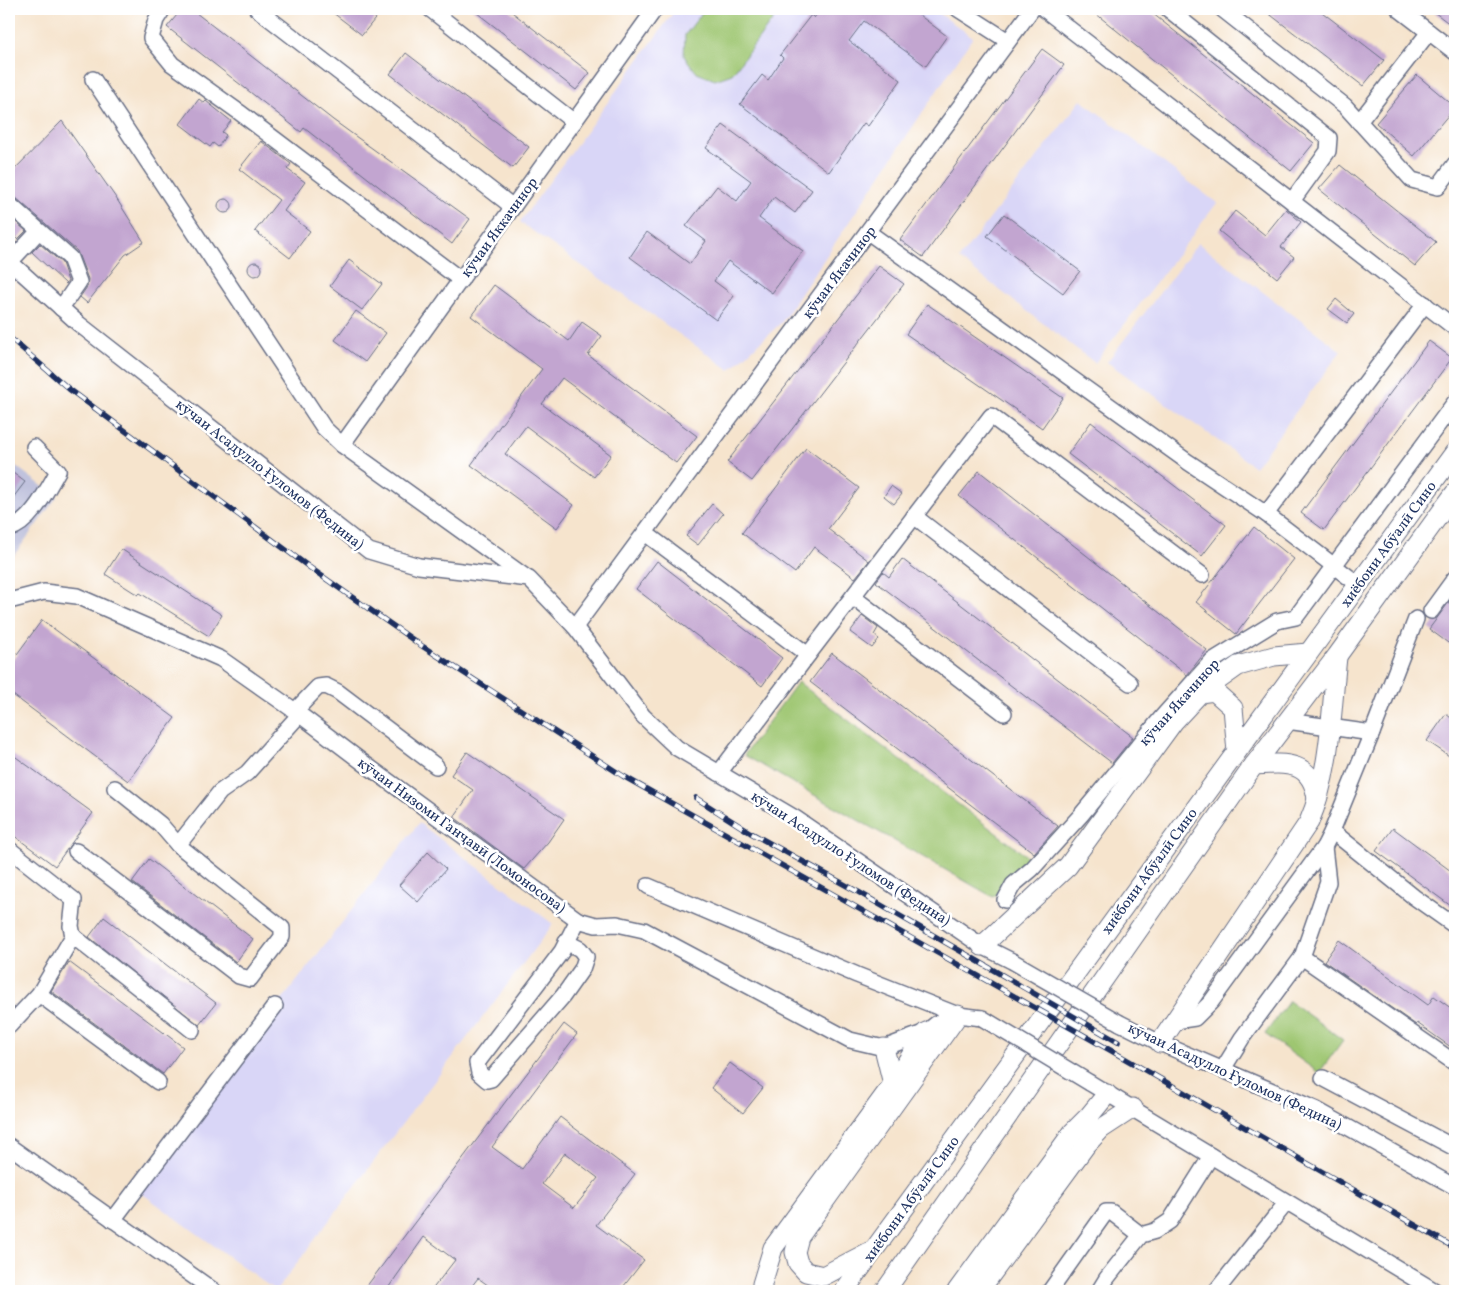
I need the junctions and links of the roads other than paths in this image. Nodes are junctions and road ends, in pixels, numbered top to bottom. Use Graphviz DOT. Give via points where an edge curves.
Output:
graph roads {
  1 [pos="163,9"];
  2 [pos="257,9"];
  3 [pos="430,9"];
  4 [pos="655,9"];
  5 [pos="958,9"];
  6 [pos="1032,9"];
  7 [pos="1044,9"];
  8 [pos="1168,9"];
  9 [pos="1222,9"];
  10 [pos="1399,9"];
  11 [pos="1429,32"];
  12 [pos="1008,41"];
  13 [pos="1455,52"];
  14 [pos="93,79"];
  15 [pos="574,122"];
  16 [pos="1359,122"];
  17 [pos="1455,164"];
  18 [pos="1292,202"];
  19 [pos="9,204"];
  20 [pos="513,206"];
  21 [pos="39,231"];
  22 [pos="868,232"];
  23 [pos="9,261"];
  24 [pos="461,280"];
  25 [pos="1425,304"];
  26 [pos="62,308"];
  27 [pos="1455,328"];
  28 [pos="1455,402"];
  29 [pos="342,445"];
  30 [pos="34,447"];
  31 [pos="1455,452"];
  32 [pos="1455,493"];
  33 [pos="1266,514"];
  34 [pos="914,516"];
  35 [pos="9,529"];
  36 [pos="645,533"];
  37 [pos="1335,565"];
  38 [pos="1202,575"];
  39 [pos="1455,578"];
  40 [pos="529,579"];
  41 [pos="1359,585"];
  42 [pos="853,597"];
  43 [pos="9,601"];
  44 [pos="1431,612"];
  45 [pos="1416,619"];
  46 [pos="576,626"];
  47 [pos="1308,653"];
  48 [pos="808,655"];
  49 [pos="1337,656"];
  50 [pos="1130,683"];
  51 [pos="1200,693"];
  52 [pos="298,712"];
  53 [pos="1004,713"];
  54 [pos="1287,721"];
  55 [pos="1330,726"];
  56 [pos="1372,733"];
  57 [pos="1237,751"];
  58 [pos="436,766"];
  59 [pos="1254,766"];
  60 [pos="719,773"];
  61 [pos="115,788"];
  62 [pos="1317,803"];
  63 [pos="1332,830"];
  64 [pos="178,846"];
  65 [pos="1324,847"];
  66 [pos="9,849"];
  67 [pos="76,851"];
  68 [pos="648,886"];
  69 [pos="1005,900"];
  70 [pos="578,920"];
  71 [pos="1455,926"];
  72 [pos="73,936"];
  73 [pos="566,942"];
  74 [pos="982,946"];
  75 [pos="1302,957"];
  76 [pos="39,994"];
  77 [pos="275,1006"];
  78 [pos="958,1015"];
  79 [pos="1175,1021"];
  80 [pos="9,1026"];
  81 [pos="192,1030"];
  82 [pos="926,1032"];
  83 [pos="1160,1043"];
  84 [pos="884,1048"];
  85 [pos="1455,1063"];
  86 [pos="1223,1070"];
  87 [pos="1323,1078"];
  88 [pos="158,1082"];
  89 [pos="893,1084"];
  90 [pos="1107,1094"];
  91 [pos="1133,1108"];
  92 [pos="9,1146"];
  93 [pos="1455,1148"];
  94 [pos="1211,1156"];
  95 [pos="1455,1187"];
  96 [pos="1287,1202"];
  97 [pos="113,1220"];
  98 [pos="1142,1235"];
  99 [pos="875,1249"];
  100 [pos="214,1291"];
  101 [pos="762,1291"];
  102 [pos="844,1291"];
  103 [pos="885,1291"];
  104 [pos="956,1291"];
  105 [pos="979,1291"];
  106 [pos="1050,1291"];
  107 [pos="1099,1291"];
  108 [pos="1216,1291"];
  109 [pos="1435,1291"];
  1 -- 24 [label="street" via="150,38 172,64"];
  2 -- 20 [label="street"];
  3 -- 15 [label="street"];
  4 -- 15 [label="street, кӯчаи Яккачинор"];
  5 -- 12 [label="street"];
  6 -- 12 [label="street, кӯчаи Якачинор"];
  7 -- 18 [label="street"];
  8 -- 18 [label="street" via="1329,138 1328,152"];
  9 -- 16 [label="street" via="1344,106"];
  10 -- 11 [label="street"];
  11 -- 13 [label="street"];
  11 -- 16 [label="street"];
  12 -- 22 [label="street, кӯчаи Якачинор"];
  14 -- 29 [label="street" via="324,428"];
  15 -- 20 [label="street, кӯчаи Яккачинор"];
  16 -- 17 [label="street" via="1412,180 1438,187"];
  18 -- 25 [label="street"];
  19 -- 21 [label="street"];
  20 -- 24 [label="street, кӯчаи Яккачинор"];
  21 -- 23 [label="street"];
  21 -- 26 [label="street" via="70,258 79,282"];
  22 -- 33 [label="street" via="1188,462"];
  22 -- 36 [label="street, кӯчаи Якачинор"];
  23 -- 26 [label="street, кӯчаи Асадулло Ғуломов (Федина)"];
  24 -- 29 [label="street, кӯчаи Яккачинор"];
  25 -- 27 [label="street"];
  25 -- 33 [label="street"];
  26 -- 40 [label="street, кӯчаи Асадулло Ғуломов (Федина)" via="369,551 419,566"];
  28 -- 37 [label="street, кӯчаи Якачинор"];
  29 -- 40 [label="street"];
  30 -- 35 [label="street" via="58,471 39,503 16,527"];
  31 -- 41 [label="main road, хиёбони Абӯалӣ Сино"];
  32 -- 49 [label="main road, хиёбони Абӯалӣ Сино"];
  33 -- 37 [label="street"];
  34 -- 38 [label="street" via="991,416"];
  34 -- 42 [label="street"];
  34 -- 50 [label="street"];
  36 -- 46 [label="street, кӯчаи Якачинор"];
  36 -- 48 [label="street"];
  37 -- 41 [label="street"];
  37 -- 69 [label="street, кӯчаи Якачинор" via="1296,617 1278,621 1212,661 1080,815 1032,869 1013,885"];
  39 -- 44 [label="street"];
  40 -- 46 [label="street, кӯчаи Асадулло Ғуломов (Федина)"];
  41 -- 47 [label="main road, хиёбони Абӯалӣ Сино"];
  42 -- 48 [label="street"];
  42 -- 53 [label="street"];
  43 -- 52 [label="street, кӯчаи Низоми Ганҷавӣ (Ломоносова)" via="44,592 77,596 221,659"];
  45 -- 56 [label="street"];
  46 -- 60 [label="street, кӯчаи Асадулло Ғуломов (Федина)" via="643,716 677,748"];
  47 -- 51 [label="main road" via="1274,656 1238,666"];
  47 -- 57 [label="main road, хиёбони Абӯалӣ Сино"];
  48 -- 60 [label="street"];
  49 -- 54 [label="main road, хиёбони Абӯалӣ Сино"];
  49 -- 55 [label="main road"];
  51 -- 57 [label="main road" via="1214,691 1232,708"];
  51 -- 74 [label="main road" via="1174,721 1068,866"];
  52 -- 58 [label="street" via="318,687 326,686"];
  52 -- 64 [label="street" via="247,774 220,792"];
  52 -- 70 [label="street, кӯчаи Низоми Ганҷавӣ (Ломоносова)"];
  54 -- 55 [label="street"];
  54 -- 59 [label="main road, хиёбони Абӯалӣ Сино"];
  55 -- 56 [label="street"];
  55 -- 62 [label="main road"];
  56 -- 63 [label="street"];
  57 -- 99 [label="main road, хиёбони Абӯалӣ Сино"];
  59 -- 62 [label="main road" via="1294,765 1307,774 1315,788"];
  59 -- 103 [label="main road, хиёбони Абӯалӣ Сино"];
  60 -- 74 [label="street, кӯчаи Асадулло Ғуломов (Федина)" via="795,818"];
  61 -- 64 [label="street" via="160,824"];
  62 -- 79 [label="main road" via="1309,822"];
  63 -- 65 [label="street"];
  63 -- 71 [label="street"];
  64 -- 67 [label="street" via="282,928 282,937 250,979 239,976"];
  65 -- 75 [label="street" via="1328,882"];
  65 -- 79 [label="street" via="1211,1002 1196,1018"];
  66 -- 72 [label="street" via="74,900"];
  68 -- 78 [label="street"];
  70 -- 73 [label="street"];
  70 -- 84 [label="street, кӯчаи Низоми Ганҷавӣ (Ломоносова)" via="596,926 617,924 644,930 850,1040"];
  72 -- 76 [label="street"];
  72 -- 81 [label="street"];
  73 -- 73 [label="street" via="477,1063 479,1073 488,1080 563,996 582,969 586,957 580,949"];
  74 -- 83 [label="street, кӯчаи Асадулло Ғуломов (Федина), bridge"];
  75 -- 85 [label="street"];
  75 -- 86 [label="street" via="1242,1038"];
  76 -- 80 [label="street"];
  76 -- 88 [label="street"];
  77 -- 97 [label="street"];
  78 -- 82 [label="street"];
  78 -- 90 [label="street, bridge" via="982,1018"];
  78 -- 99 [label="main road" via="799,1237 795,1252 798,1263 806,1272 823,1276"];
  79 -- 83 [label="main road"];
  82 -- 84 [label="street"];
  82 -- 89 [label="main road"];
  83 -- 86 [label="street, кӯчаи Асадулло Ғуломов (Федина)"];
  84 -- 89 [label="main road"];
  86 -- 95 [label="street, кӯчаи Асадулло Ғуломов (Федина)" via="1317,1110"];
  87 -- 93 [label="street"];
  89 -- 101 [label="main road" via="772,1248"];
  90 -- 91 [label="street"];
  90 -- 104 [label="main road" via="1073,1132"];
  91 -- 94 [label="street"];
  91 -- 105 [label="main road" via="1102,1129 1086,1145"];
  92 -- 97 [label="street"];
  94 -- 96 [label="street"];
  94 -- 98 [label="street" via="1170,1220"];
  96 -- 108 [label="street"];
  96 -- 109 [label="street"];
  97 -- 100 [label="street"];
  98 -- 106 [label="street" via="1111,1212 1106,1212"];
  98 -- 107 [label="street"];
  99 -- 102 [label="main road, хиёбони Абӯалӣ Сино"];
}
